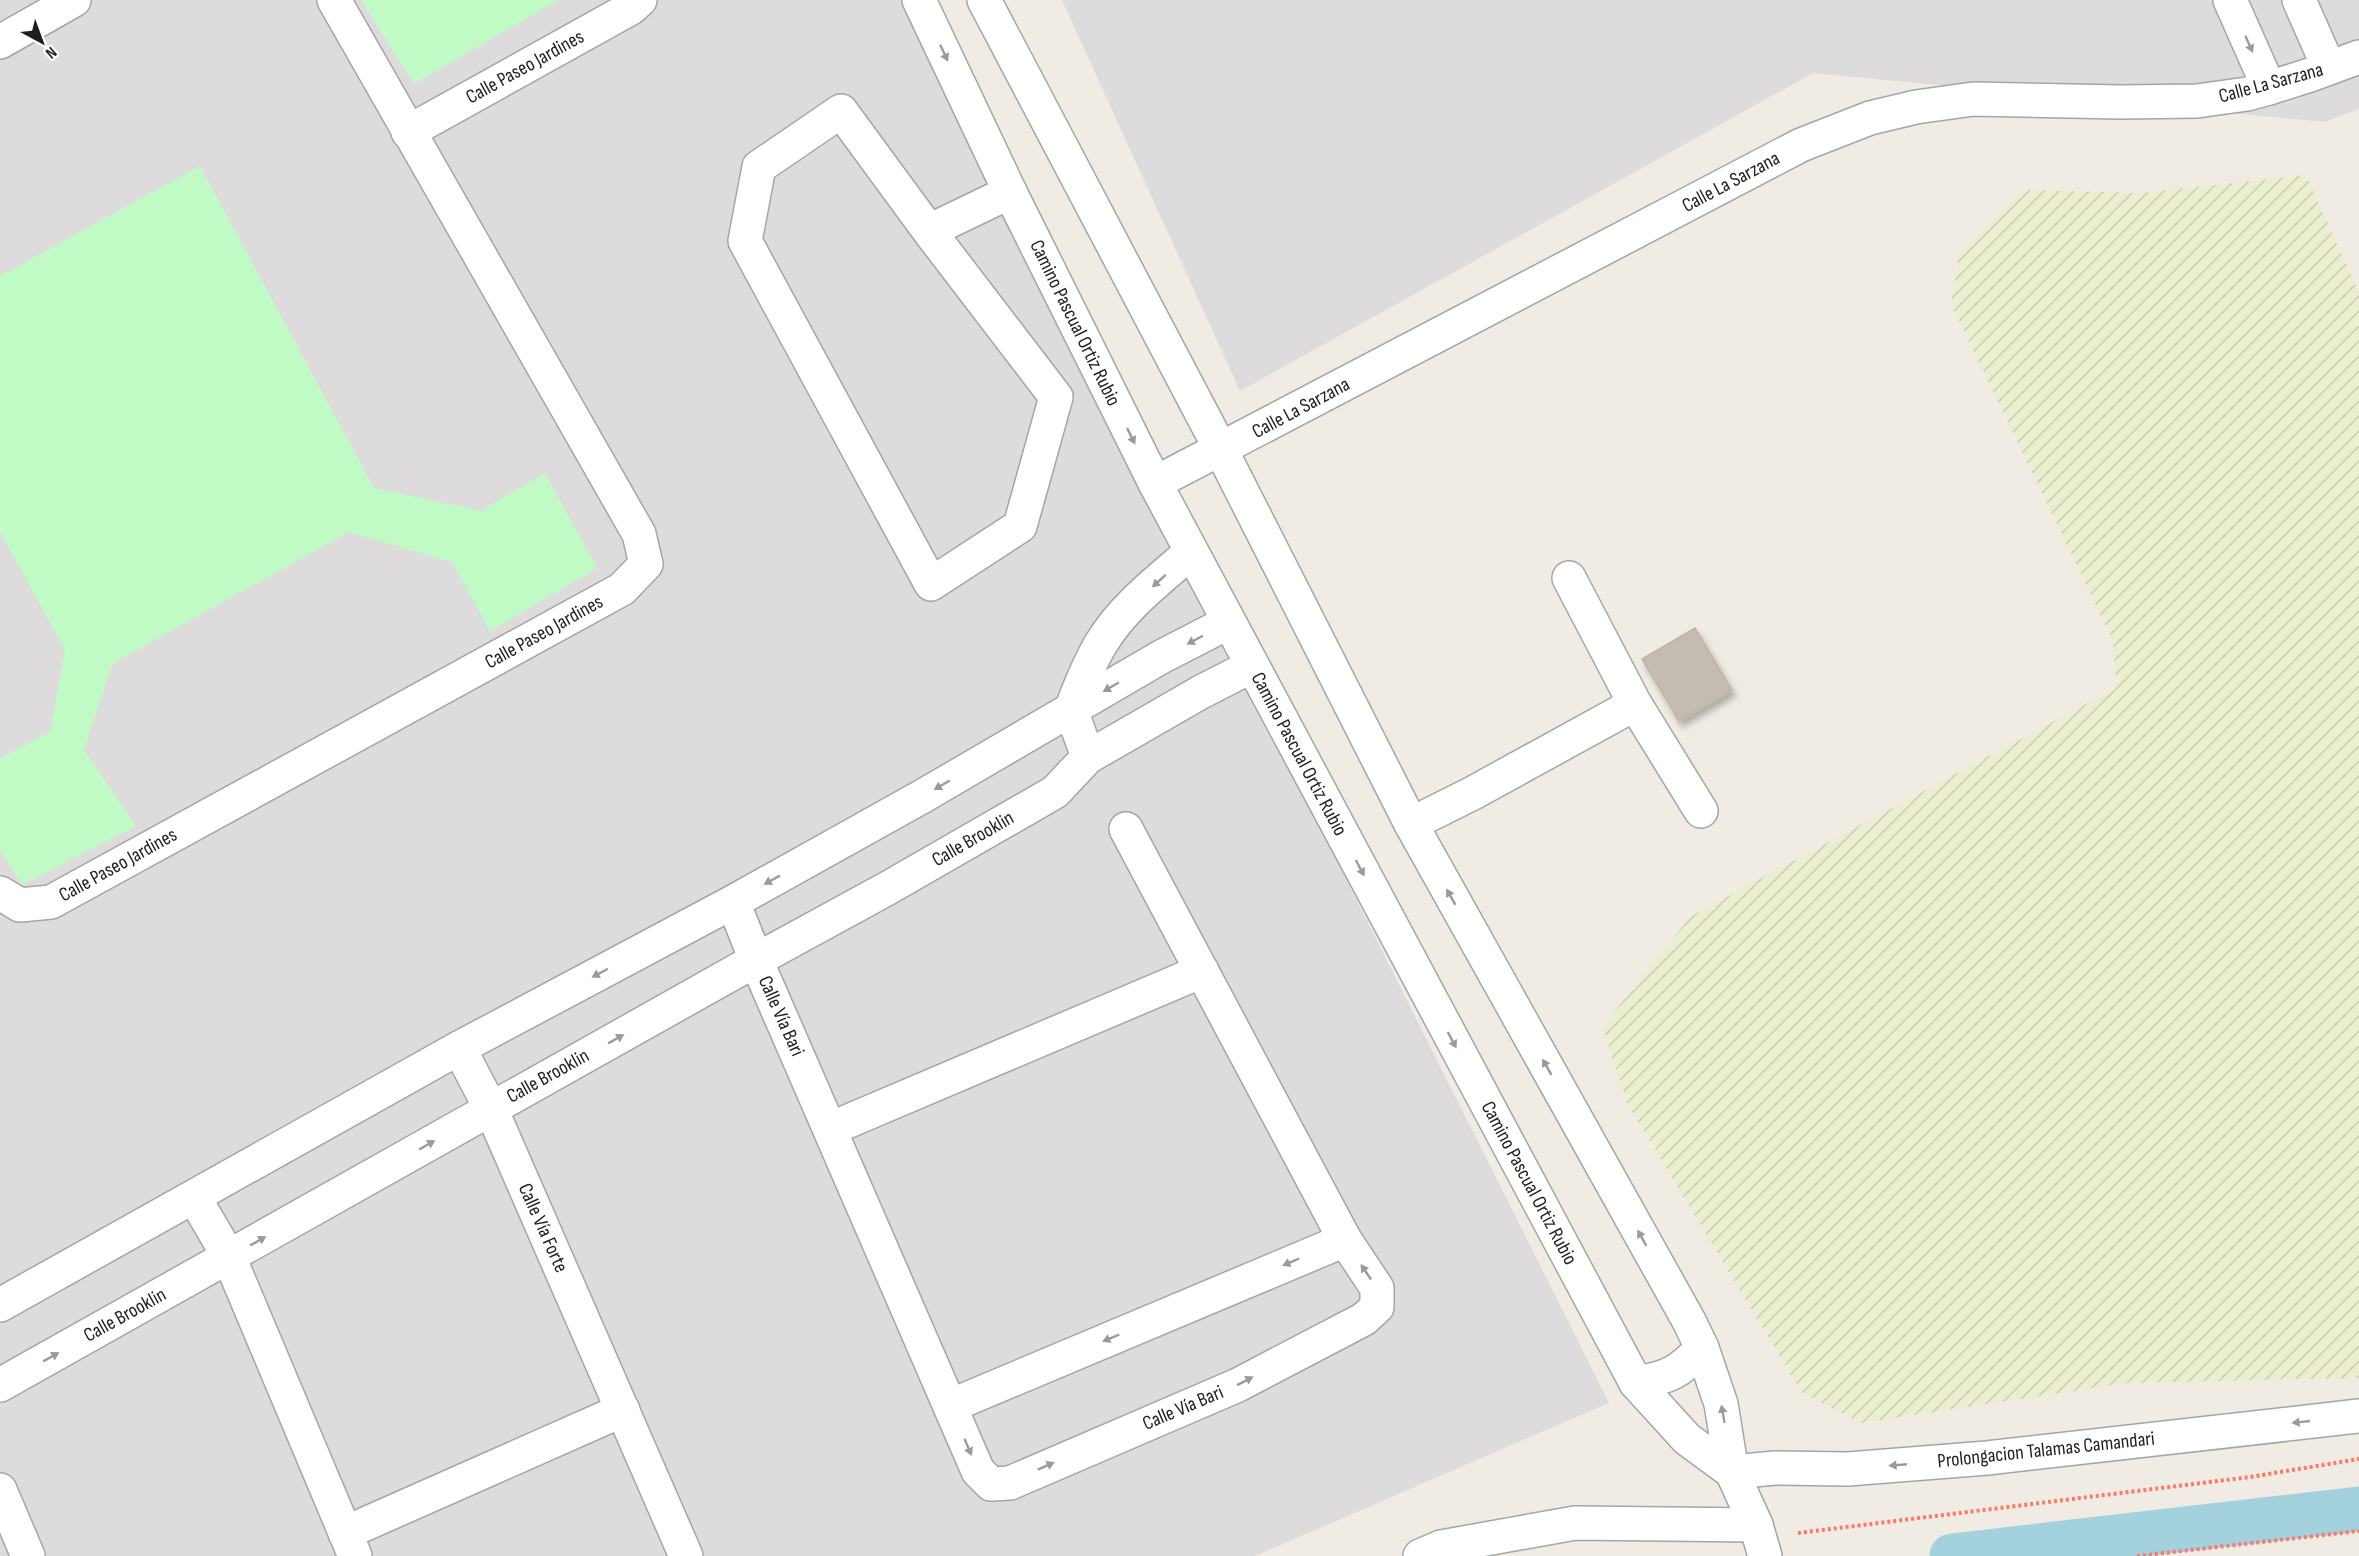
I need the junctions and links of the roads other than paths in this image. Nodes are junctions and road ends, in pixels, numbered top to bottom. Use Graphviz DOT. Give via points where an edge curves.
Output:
graph roads {
  1 [pos="74,0"];
  2 [pos="334,0"];
  3 [pos="640,0"];
  4 [pos="920,0"];
  5 [pos="984,0"];
  6 [pos="2230,0"];
  7 [pos="2299,0"];
  8 [pos="0,42"];
  9 [pos="2359,57"];
  10 [pos="2329,68"];
  11 [pos="2269,88"];
  12 [pos="408,132"];
  13 [pos="1010,192"];
  14 [pos="929,231"];
  15 [pos="1221,450"];
  16 [pos="1155,483"];
  17 [pos="1191,552"];
  18 [pos="1569,578"];
  19 [pos="1229,622"];
  20 [pos="1252,666"];
  21 [pos="1635,704"];
  22 [pos="1071,710"];
  23 [pos="1088,757"];
  24 [pos="1701,811"];
  25 [pos="1411,824"];
  26 [pos="1126,829"];
  27 [pos="0,893"];
  28 [pos="733,902"];
  29 [pos="756,960"];
  30 [pos="1202,971"];
  31 [pos="459,1048"];
  32 [pos="490,1109"];
  33 [pos="830,1129"];
  34 [pos="194,1197"];
  35 [pos="1345,1239"];
  36 [pos="229,1257"];
  37 [pos="0,1305"];
  38 [pos="1702,1348"];
  39 [pos="1636,1383"];
  40 [pos="0,1385"];
  41 [pos="950,1406"];
  42 [pos="623,1410"];
  43 [pos="2359,1416"];
  44 [pos="1732,1472"];
  45 [pos="0,1490"];
  46 [pos="1760,1540"];
  47 [pos="350,1544"];
  48 [pos="28,1556"];
  49 [pos="686,1556"];
  50 [pos="1420,1556"];
  1 -- 8 [label="street"];
  2 -- 12 [label="street, Calle Paseo Jardines"];
  3 -- 12 [label="street, Calle Paseo Jardines"];
  4 -- 13 [label="street, Camino Pascual Ortiz Rubio, one-way"];
  5 -- 15 [label="street, Camino Pascual Ortiz Rubio"];
  6 -- 11 [label="street, one-way"];
  7 -- 10 [label="street"];
  9 -- 10 [label="street, Calle La Sarzana"];
  10 -- 11 [label="street, Calle La Sarzana"];
  11 -- 15 [label="street, Calle La Sarzana" via="2197,101 1973,99 1870,118 1801,145"];
  12 -- 27 [label="street, Calle Paseo Jardines" via="639,534 646,564 622,589 51,902 20,905"];
  13 -- 14 [label="street"];
  13 -- 16 [label="street, Camino Pascual Ortiz Rubio, one-way"];
  14 -- 14 [label="street" via="1056,397 1020,526 932,584 745,241 759,167 841,111"];
  15 -- 16 [label="street, Calle La Sarzana"];
  15 -- 25 [label="street, Camino Pascual Ortiz Rubio"];
  16 -- 17 [label="street, Camino Pascual Ortiz Rubio"];
  17 -- 19 [label="street, Camino Pascual Ortiz Rubio"];
  17 -- 22 [label="street, one-way" via="1126,610 1088,667"];
  18 -- 21 [label="street"];
  19 -- 20 [label="street, Camino Pascual Ortiz Rubio"];
  19 -- 22 [label="street, one-way"];
  20 -- 23 [label="street, Calle Brooklin"];
  20 -- 39 [label="street, Camino Pascual Ortiz Rubio, one-way"];
  21 -- 24 [label="street"];
  21 -- 25 [label="street"];
  22 -- 23 [label="street"];
  22 -- 28 [label="street, one-way"];
  23 -- 29 [label="street, Calle Brooklin" via="1055,792"];
  38 -- 25 [label="street, Camino Pascual Ortiz Rubio, one-way"];
  26 -- 30 [label="street, Calle Vía Bari"];
  28 -- 29 [label="street, Calle Vía Bari"];
  28 -- 31 [label="street, one-way"];
  32 -- 29 [label="street, Calle Brooklin, one-way"];
  29 -- 33 [label="street, Calle Vía Bari"];
  30 -- 33 [label="street"];
  30 -- 35 [label="street, Calle Vía Bari"];
  31 -- 32 [label="street, Calle Vía Forte"];
  31 -- 34 [label="street"];
  36 -- 32 [label="street, Calle Brooklin, one-way"];
  32 -- 42 [label="street, Calle Vía Forte"];
  33 -- 41 [label="street, Calle Vía Bari"];
  34 -- 36 [label="street"];
  34 -- 37 [label="street"];
  35 -- 41 [label="street, one-way"];
  41 -- 35 [label="street, Calle Vía Bari, one-way" via="978,1471 991,1484 1010,1483 1238,1385 1364,1319 1377,1307 1377,1288"];
  40 -- 36 [label="street, Calle Brooklin, one-way"];
  36 -- 47 [label="street"];
  38 -- 39 [label="street" via="1672,1375"];
  44 -- 38 [label="street, Camino Pascual Ortiz Rubio, one-way" via="1721,1404"];
  39 -- 44 [label="street, Camino Pascual Ortiz Rubio" via="1687,1439"];
  42 -- 47 [label="street"];
  42 -- 49 [label="street, Calle Vía Forte"];
  43 -- 44 [label="street, Prolongacion Talamas Camandari, one-way" via="1975,1459 1848,1469"];
  44 -- 46 [label="street, Camino Pascual Ortiz Rubio"];
  45 -- 48 [label="street"];
  46 -- 50 [label="street" via="1575,1523 1441,1547"];
}
